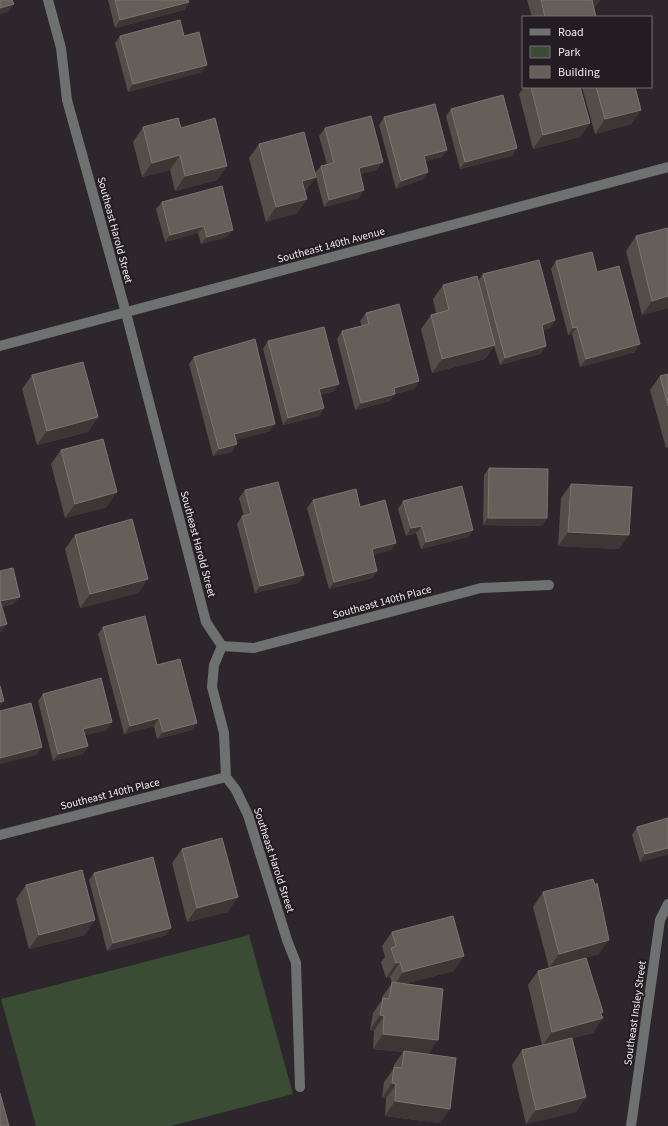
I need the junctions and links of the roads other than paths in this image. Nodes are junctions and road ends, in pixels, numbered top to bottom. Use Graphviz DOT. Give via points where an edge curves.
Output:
graph roads {
  1 [pos="48,0"];
  2 [pos="668,167"];
  3 [pos="126,313"];
  4 [pos="0,346"];
  5 [pos="549,586"];
  6 [pos="222,646"];
  7 [pos="226,777"];
  8 [pos="0,835"];
  9 [pos="668,904"];
  10 [pos="300,1087"];
  11 [pos="631,1126"];
  1 -- 3 [label="street, Southeast Harold Street" via="61,48 67,100"];
  2 -- 3 [label="street, Southeast 140th Avenue"];
  3 -- 4 [label="street, Southeast 140th Avenue"];
  3 -- 6 [label="street, Southeast Harold Street" via="206,622"];
  5 -- 6 [label="street, Southeast 140th Place" via="481,588 254,648"];
  6 -- 7 [label="street" via="214,665 212,687 224,733"];
  7 -- 8 [label="street, Southeast 140th Place"];
  7 -- 10 [label="street, Southeast Harold Street" via="236,790 248,815 296,963"];
  9 -- 11 [label="street, Southeast Insley Street" via="660,920"];
}
